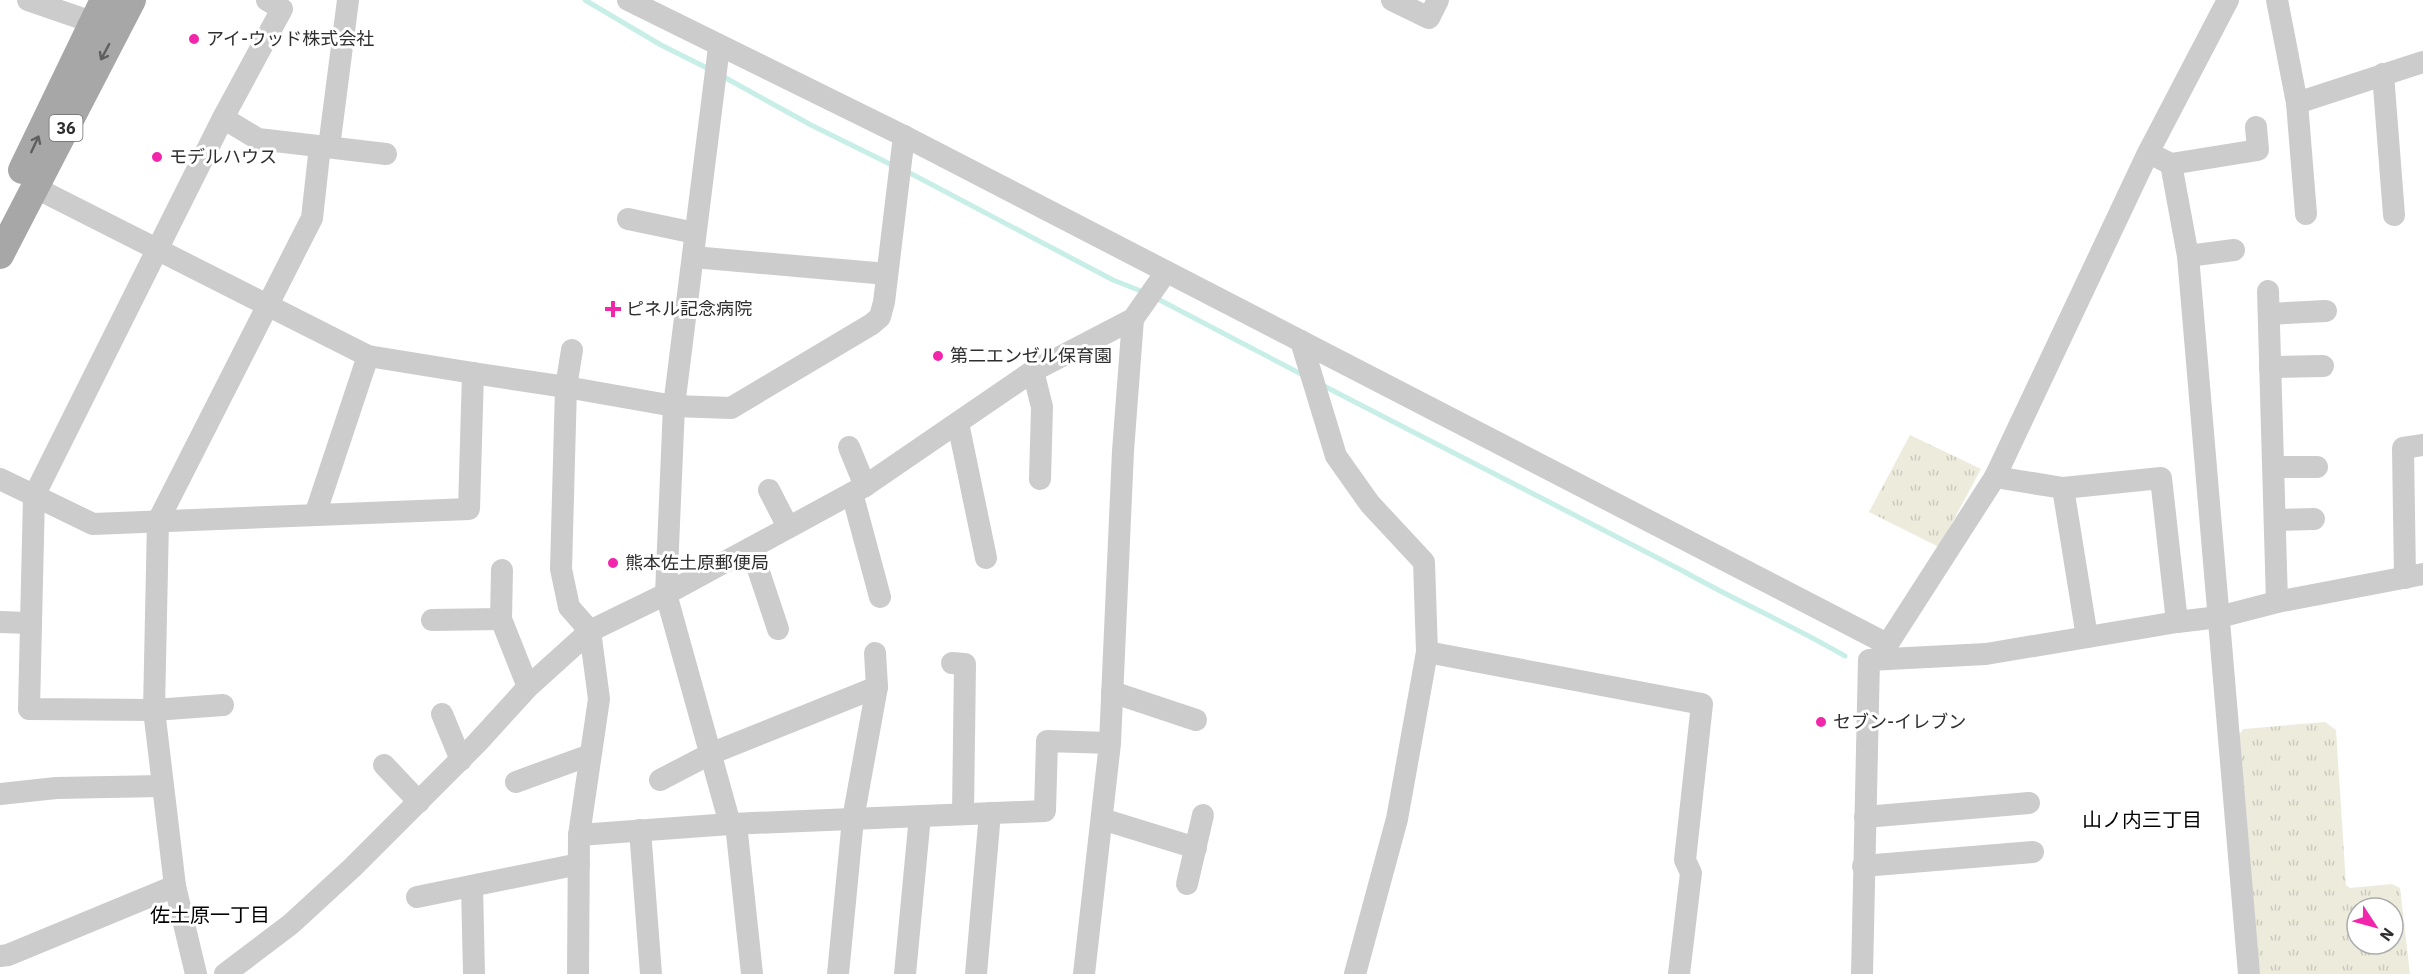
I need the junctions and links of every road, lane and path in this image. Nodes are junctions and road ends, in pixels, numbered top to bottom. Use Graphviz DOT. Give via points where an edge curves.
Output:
graph roads {
  1 [pos="28,0"];
  2 [pos="132,0"];
  3 [pos="267,0"];
  4 [pos="348,0"];
  5 [pos="628,0"];
  6 [pos="1392,0"];
  7 [pos="1438,0"];
  8 [pos="2228,0"];
  9 [pos="2277,0"];
  10 [pos="98,11"];
  11 [pos="719,46"];
  12 [pos="2423,62"];
  13 [pos="2383,74"];
  14 [pos="2297,103"];
  15 [pos="223,118"];
  16 [pos="2256,127"];
  17 [pos="904,136"];
  18 [pos="324,147"];
  19 [pos="2148,153"];
  20 [pos="386,154"];
  21 [pos="2171,164"];
  22 [pos="34,187"];
  23 [pos="2306,214"];
  24 [pos="0,215"];
  25 [pos="2394,215"];
  26 [pos="628,219"];
  27 [pos="695,233"];
  28 [pos="157,248"];
  29 [pos="2234,250"];
  30 [pos="0,255"];
  31 [pos="2188,256"];
  32 [pos="693,257"];
  33 [pos="1166,272"];
  34 [pos="887,274"];
  35 [pos="2268,291"];
  36 [pos="267,306"];
  37 [pos="2326,311"];
  38 [pos="2269,314"];
  39 [pos="1133,319"];
  40 [pos="1301,341"];
  41 [pos="572,350"];
  42 [pos="368,356"];
  43 [pos="2324,366"];
  44 [pos="2270,367"];
  45 [pos="1033,371"];
  46 [pos="472,373"];
  47 [pos="566,387"];
  48 [pos="674,406"];
  49 [pos="958,423"];
  50 [pos="2423,445"];
  51 [pos="849,447"];
  52 [pos="2274,467"];
  53 [pos="2317,467"];
  54 [pos="1995,477"];
  55 [pos="0,479"];
  56 [pos="1040,479"];
  57 [pos="2063,488"];
  58 [pos="769,490"];
  59 [pos="859,490"];
  60 [pos="34,496"];
  61 [pos="315,515"];
  62 [pos="2314,519"];
  63 [pos="2275,520"];
  64 [pos="159,521"];
  65 [pos="788,527"];
  66 [pos="751,548"];
  67 [pos="988,560"];
  68 [pos="502,570"];
  69 [pos="2414,576"];
  70 [pos="666,594"];
  71 [pos="880,597"];
  72 [pos="2277,602"];
  73 [pos="2219,617"];
  74 [pos="501,619"];
  75 [pos="432,620"];
  76 [pos="2177,621"];
  77 [pos="0,622"];
  78 [pos="29,623"];
  79 [pos="778,629"];
  80 [pos="590,631"];
  81 [pos="2087,637"];
  82 [pos="1427,652"];
  83 [pos="1882,652"];
  84 [pos="875,653"];
  85 [pos="952,663"];
  86 [pos="528,687"];
  87 [pos="877,687"];
  88 [pos="1112,692"];
  89 [pos="223,705"];
  90 [pos="154,710"];
  91 [pos="442,714"];
  92 [pos="1196,720"];
  93 [pos="1110,742"];
  94 [pos="710,754"];
  95 [pos="590,755"];
  96 [pos="460,760"];
  97 [pos="384,765"];
  98 [pos="660,780"];
  99 [pos="516,782"];
  100 [pos="162,786"];
  101 [pos="0,795"];
  102 [pos="419,802"];
  103 [pos="2029,802"];
  104 [pos="990,813"];
  105 [pos="963,814"];
  106 [pos="1203,815"];
  107 [pos="920,816"];
  108 [pos="1864,816"];
  109 [pos="853,819"];
  110 [pos="1102,819"];
  111 [pos="733,824"];
  112 [pos="640,830"];
  113 [pos="579,835"];
  114 [pos="1196,848"];
  115 [pos="2033,852"];
  116 [pos="579,864"];
  117 [pos="1863,866"];
  118 [pos="1187,884"];
  119 [pos="175,886"];
  120 [pos="472,886"];
  121 [pos="417,897"];
  122 [pos="0,956"];
  123 [pos="196,974"];
  124 [pos="225,974"];
  125 [pos="474,974"];
  126 [pos="578,974"];
  127 [pos="651,974"];
  128 [pos="752,974"];
  129 [pos="838,974"];
  130 [pos="905,974"];
  131 [pos="976,974"];
  132 [pos="1084,974"];
  133 [pos="1355,974"];
  134 [pos="1679,974"];
  135 [pos="1862,974"];
  136 [pos="2249,974"];
  1 -- 10 [label="street"];
  2 -- 22 [label="main road, 36, one-way"];
  3 -- 15 [label="street" via="282,9"];
  4 -- 18 [label="street"];
  5 -- 11 [label="street"];
  6 -- 7 [label="street" via="1429,18"];
  8 -- 19 [label="street"];
  9 -- 14 [label="street"];
  24 -- 10 [label="main road, 36, one-way"];
  11 -- 17 [label="street"];
  11 -- 27 [label="street"];
  12 -- 13 [label="street"];
  13 -- 14 [label="street"];
  13 -- 25 [label="street"];
  14 -- 23 [label="street"];
  15 -- 18 [label="street" via="258,139"];
  15 -- 28 [label="street"];
  16 -- 21 [label="street" via="2258,150"];
  17 -- 33 [label="street"];
  17 -- 34 [label="street"];
  18 -- 20 [label="street"];
  18 -- 36 [label="street" via="312,218"];
  19 -- 21 [label="street"];
  19 -- 54 [label="street"];
  21 -- 31 [label="street"];
  22 -- 28 [label="street"];
  22 -- 30 [label="main road, 36"];
  26 -- 27 [label="street"];
  27 -- 32 [label="street"];
  28 -- 36 [label="street"];
  28 -- 60 [label="street"];
  29 -- 31 [label="street"];
  31 -- 73 [label="street"];
  32 -- 34 [label="street"];
  32 -- 48 [label="street"];
  33 -- 39 [label="street"];
  33 -- 40 [label="street"];
  34 -- 48 [label="street" via="880,316 872,324 731,408"];
  35 -- 38 [label="street"];
  36 -- 42 [label="street"];
  36 -- 64 [label="street"];
  37 -- 38 [label="street"];
  38 -- 44 [label="street"];
  39 -- 45 [label="street"];
  39 -- 88 [label="street"];
  40 -- 82 [label="street" via="1336,456 1370,504 1424,562"];
  40 -- 83 [label="street"];
  41 -- 47 [label="street"];
  42 -- 46 [label="street"];
  42 -- 61 [label="street"];
  43 -- 44 [label="street"];
  44 -- 52 [label="street"];
  45 -- 49 [label="street"];
  45 -- 56 [label="street" via="1042,407"];
  46 -- 47 [label="street"];
  46 -- 61 [label="street" via="469,509"];
  47 -- 48 [label="street"];
  47 -- 80 [label="street" via="561,569 568,607"];
  48 -- 70 [label="street"];
  49 -- 59 [label="street"];
  49 -- 67 [label="street"];
  50 -- 69 [label="street" via="2403,448"];
  51 -- 59 [label="street"];
  52 -- 53 [label="street"];
  52 -- 63 [label="street"];
  54 -- 57 [label="street"];
  54 -- 83 [label="street"];
  55 -- 60 [label="street"];
  57 -- 76 [label="street" via="2161,478"];
  57 -- 81 [label="street"];
  58 -- 65 [label="street"];
  59 -- 65 [label="street"];
  59 -- 71 [label="street"];
  60 -- 64 [label="street" via="93,524"];
  60 -- 78 [label="street"];
  61 -- 64 [label="street"];
  62 -- 63 [label="street"];
  63 -- 72 [label="street"];
  64 -- 90 [label="street"];
  65 -- 66 [label="street"];
  66 -- 70 [label="street"];
  66 -- 79 [label="street"];
  68 -- 74 [label="street"];
  69 -- 72 [label="street"];
  70 -- 80 [label="street"];
  70 -- 94 [label="street"];
  72 -- 73 [label="street"];
  73 -- 76 [label="street"];
  73 -- 136 [label="street"];
  74 -- 75 [label="street"];
  74 -- 86 [label="street"];
  76 -- 81 [label="street"];
  77 -- 78 [label="street"];
  78 -- 90 [label="street" via="28,709"];
  80 -- 86 [label="street"];
  80 -- 95 [label="street" via="599,699"];
  81 -- 83 [label="street" via="1986,654"];
  82 -- 133 [label="street" via="1396,819"];
  82 -- 134 [label="street" via="1702,704 1685,860 1690,873"];
  83 -- 108 [label="street" via="1869,660"];
  84 -- 87 [label="street"];
  85 -- 105 [label="street" via="965,664"];
  86 -- 96 [label="street"];
  87 -- 94 [label="street"];
  87 -- 109 [label="street"];
  88 -- 92 [label="street"];
  88 -- 93 [label="street"];
  89 -- 90 [label="street"];
  90 -- 100 [label="street"];
  91 -- 96 [label="street"];
  93 -- 104 [label="street" via="1047,741 1045,811"];
  93 -- 110 [label="street"];
  94 -- 98 [label="street"];
  94 -- 111 [label="street"];
  95 -- 99 [label="street"];
  95 -- 113 [label="street"];
  96 -- 102 [label="street"];
  97 -- 102 [label="street"];
  100 -- 101 [label="street" via="56,788"];
  100 -- 119 [label="street"];
  102 -- 124 [label="street" via="291,924"];
  103 -- 108 [label="street"];
  104 -- 105 [label="street"];
  104 -- 131 [label="street"];
  105 -- 107 [label="street"];
  106 -- 114 [label="street"];
  107 -- 109 [label="street"];
  107 -- 130 [label="street"];
  108 -- 117 [label="street"];
  109 -- 111 [label="street"];
  109 -- 129 [label="street"];
  110 -- 114 [label="street"];
  110 -- 132 [label="street"];
  111 -- 112 [label="street"];
  111 -- 128 [label="street"];
  112 -- 113 [label="street"];
  112 -- 127 [label="street"];
  113 -- 116 [label="street"];
  114 -- 118 [label="street"];
  115 -- 117 [label="street"];
  116 -- 120 [label="street"];
  116 -- 126 [label="street"];
  117 -- 135 [label="street"];
  119 -- 122 [label="street"];
  119 -- 123 [label="street"];
  120 -- 121 [label="street"];
  120 -- 125 [label="street"];
}
